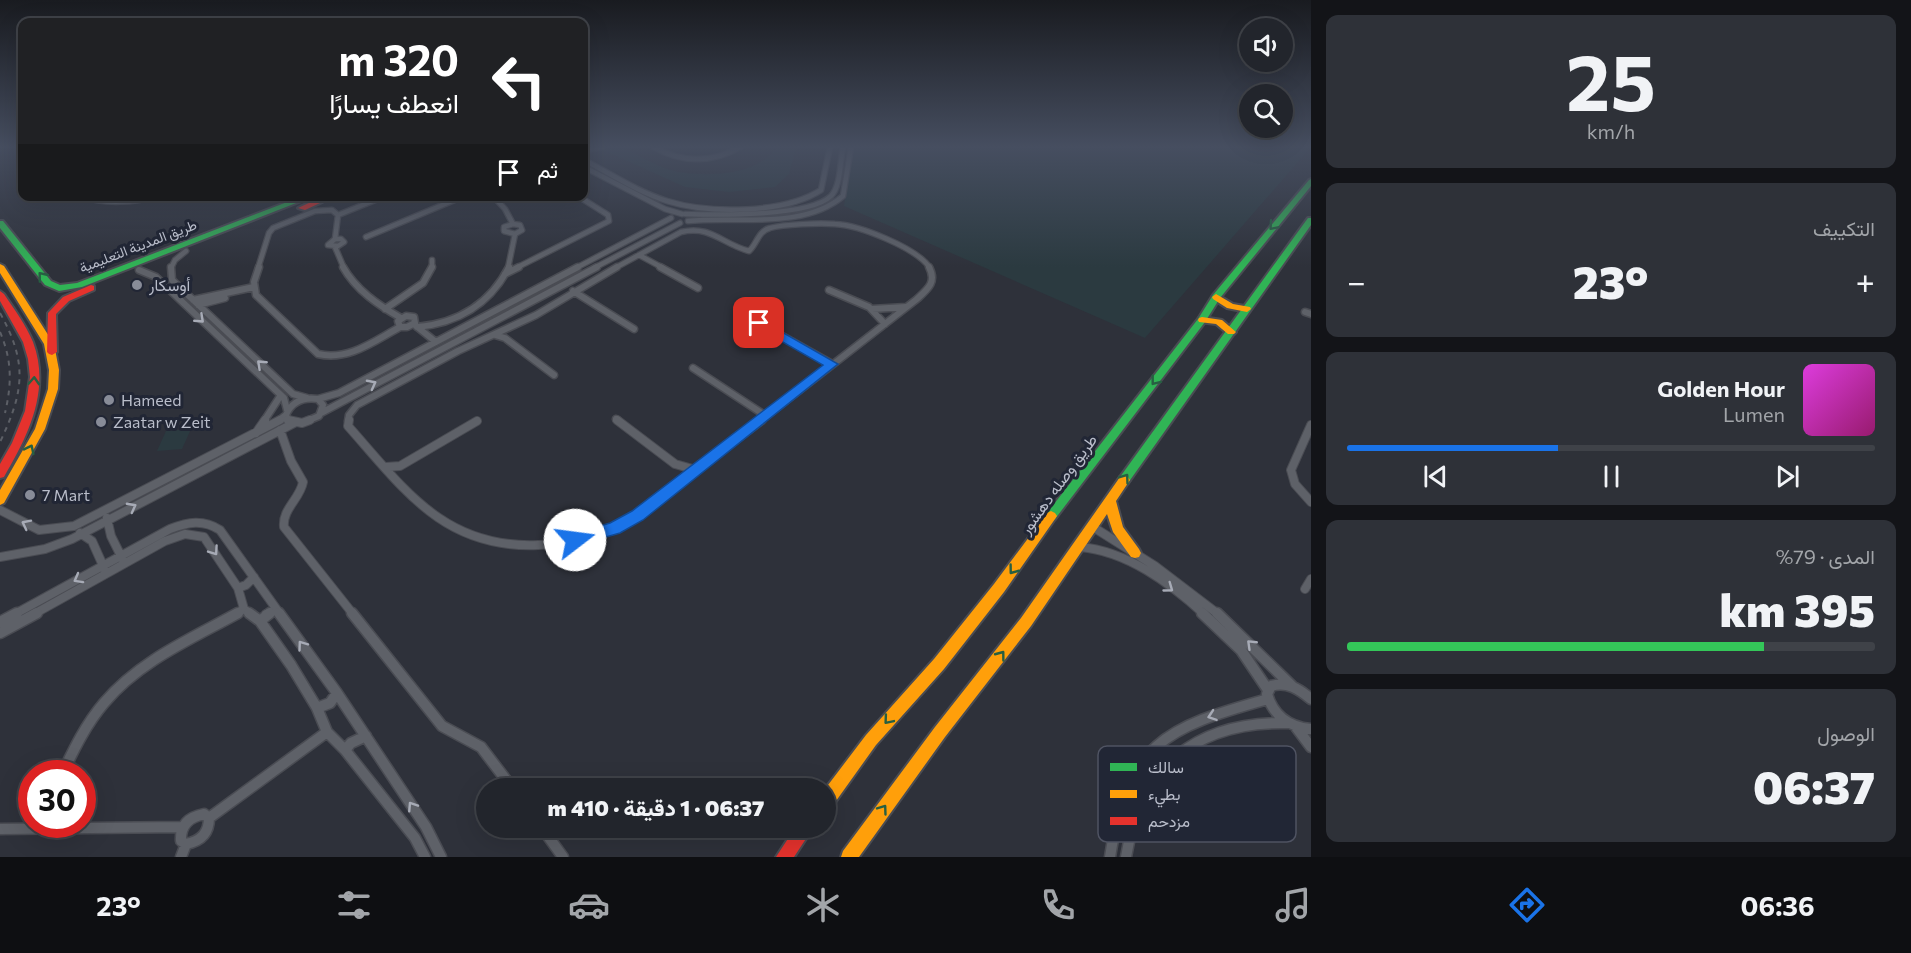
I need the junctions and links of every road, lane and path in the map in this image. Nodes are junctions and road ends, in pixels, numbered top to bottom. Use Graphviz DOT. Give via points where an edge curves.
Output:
graph roads {
  1 [pos="613,187"];
  2 [pos="623,187"];
  3 [pos="640,187"];
  4 [pos="823,187"];
  5 [pos="835,187"];
  6 [pos="844,187"];
  7 [pos="1306,187"];
  8 [pos="307,201"];
  9 [pos="307,201"];
  10 [pos="373,201"];
  11 [pos="452,201"];
  12 [pos="498,201"];
  13 [pos="586,201"];
  14 [pos="814,207"];
  15 [pos="808,208"];
  16 [pos="660,211"];
  17 [pos="819,212"];
  18 [pos="813,213"];
  19 [pos="683,214"];
  20 [pos="338,215"];
  21 [pos="671,218"];
  22 [pos="1311,220"];
  23 [pos="688,221"];
  24 [pos="0,223"];
  25 [pos="680,223"];
  26 [pos="513,224"];
  27 [pos="660,224"];
  28 [pos="822,224"];
  29 [pos="830,224"];
  30 [pos="514,234"];
  31 [pos="366,237"];
  32 [pos="335,239"];
  33 [pos="335,247"];
  34 [pos="186,251"];
  35 [pos="639,255"];
  36 [pos="511,259"];
  37 [pos="432,260"];
  38 [pos="527,263"];
  39 [pos="0,266"];
  40 [pos="136,267"];
  41 [pos="505,274"];
  42 [pos="698,288"];
  43 [pos="181,289"];
  44 [pos="254,289"];
  45 [pos="829,290"];
  46 [pos="573,291"];
  47 [pos="172,292"];
  48 [pos="0,294"];
  49 [pos="525,296"];
  50 [pos="1216,297"];
  51 [pos="531,300"];
  52 [pos="515,301"];
  53 [pos="196,303"];
  54 [pos="522,305"];
  55 [pos="906,307"];
  56 [pos="385,309"];
  57 [pos="546,309"];
  58 [pos="872,309"];
  59 [pos="1247,309"];
  60 [pos="536,315"];
  61 [pos="401,318"];
  62 [pos="1202,320"];
  63 [pos="759,323"];
  64 [pos="885,324"];
  65 [pos="416,325"];
  66 [pos="400,327"];
  67 [pos="634,329"];
  68 [pos="1231,332"];
  69 [pos="506,334"];
  70 [pos="436,342"];
  71 [pos="52,352"];
  72 [pos="832,364"];
  73 [pos="693,368"];
  74 [pos="554,375"];
  75 [pos="281,395"];
  76 [pos="307,398"];
  77 [pos="318,399"];
  78 [pos="286,412"];
  79 [pos="321,413"];
  80 [pos="766,416"];
  81 [pos="616,419"];
  82 [pos="477,422"];
  83 [pos="294,423"];
  84 [pos="1311,425"];
  85 [pos="280,430"];
  86 [pos="254,435"];
  87 [pos="675,464"];
  88 [pos="400,466"];
  89 [pos="386,467"];
  90 [pos="697,470"];
  91 [pos="0,474"];
  92 [pos="395,477"];
  93 [pos="680,482"];
  94 [pos="0,500"];
  95 [pos="1110,501"];
  96 [pos="1311,502"];
  97 [pos="0,510"];
  98 [pos="106,516"];
  99 [pos="74,526"];
  100 [pos="1093,527"];
  101 [pos="82,534"];
  102 [pos="1080,547"];
  103 [pos="1135,553"];
  104 [pos="0,557"];
  105 [pos="123,561"];
  106 [pos="1151,569"];
  107 [pos="106,570"];
  108 [pos="254,577"];
  109 [pos="1311,579"];
  110 [pos="238,588"];
  111 [pos="1305,589"];
  112 [pos="244,609"];
  113 [pos="277,610"];
  114 [pos="260,621"];
  115 [pos="0,622"];
  116 [pos="0,633"];
  117 [pos="1267,661"];
  118 [pos="1252,665"];
  119 [pos="1292,686"];
  120 [pos="337,693"];
  121 [pos="1268,694"];
  122 [pos="1310,697"];
  123 [pos="317,708"];
  124 [pos="1292,725"];
  125 [pos="1311,729"];
  126 [pos="327,732"];
  127 [pos="366,736"];
  128 [pos="1156,746"];
  129 [pos="1189,746"];
  130 [pos="1311,747"];
  131 [pos="345,750"];
  132 [pos="70,760"];
  133 [pos="505,778"];
  134 [pos="836,787"];
  135 [pos="209,818"];
  136 [pos="96,827"];
  137 [pos="182,827"];
  138 [pos="18,828"];
  139 [pos="0,829"];
  140 [pos="549,838"];
  141 [pos="798,838"];
  142 [pos="1113,842"];
  143 [pos="1128,842"];
  144 [pos="186,844"];
  145 [pos="181,857"];
  146 [pos="425,857"];
  147 [pos="441,857"];
  148 [pos="563,857"];
  149 [pos="784,857"];
  150 [pos="849,857"];
  151 [pos="1110,857"];
  152 [pos="1126,857"];
  1 -- 16 [label="street"];
  2 -- 19 [label="street"];
  3 -- 4 [label="street" via="673,203 707,208 804,201"];
  5 -- 14 [label="street" via="834,194"];
  6 -- 17 [label="street" via="843,196 834,205"];
  7 -- 50 [label="main road, طريق وصله دهشور, one-way"];
  8 -- 34 [label="main road, طريق المدينة التعليمية"];
  9 -- 40 [label="main road, طريق المدينة التعليمية"];
  10 -- 20 [label="street"];
  11 -- 31 [label="street"];
  12 -- 26 [label="street"];
  13 -- 38 [label="street" via="608,214 610,220"];
  14 -- 15 [label="street"];
  14 -- 17 [label="street"];
  15 -- 18 [label="street"];
  15 -- 19 [label="street"];
  16 -- 21 [label="street"];
  16 -- 27 [label="street"];
  17 -- 18 [label="street"];
  17 -- 29 [label="street"];
  18 -- 23 [label="street"];
  18 -- 28 [label="street"];
  19 -- 21 [label="street"];
  19 -- 23 [label="street" via="689,217"];
  20 -- 32 [label="street"];
  20 -- 44 [label="street" via="332,210 318,210 271,229"];
  21 -- 25 [label="street"];
  21 -- 27 [label="street"];
  22 -- 59 [label="main road"];
  23 -- 25 [label="street"];
  40 -- 24 [label="main road, طريق المدينة التعليمية, one-way" via="74,286 52,286"];
  25 -- 51 [label="street"];
  26 -- 30 [label="street" via="523,227"];
  26 -- 30 [label="street" via="503,230"];
  27 -- 49 [label="street"];
  28 -- 29 [label="street"];
  28 -- 35 [label="street" via="768,228 749,251 708,232 686,231"];
  29 -- 55 [label="street" via="857,229 913,251 930,266 932,283"];
  30 -- 36 [label="street"];
  32 -- 33 [label="street" via="328,244"];
  32 -- 33 [label="street" via="344,242"];
  33 -- 56 [label="street" via="351,279"];
  34 -- 40 [label="main road, طريق المدينة التعليمية"];
  34 -- 43 [label="street" via="174,261 169,272"];
  35 -- 42 [label="street"];
  35 -- 46 [label="street"];
  36 -- 38 [label="street"];
  36 -- 41 [label="street"];
  37 -- 56 [label="street" via="431,272 424,282"];
  38 -- 41 [label="street"];
  39 -- 71 [label="main road"];
  40 -- 47 [label="street" via="153,275"];
  40 -- 71 [label="main road, طريق المدينة التعليمية" via="60,303 50,318"];
  41 -- 65 [label="street" via="488,296 470,310 446,322"];
  43 -- 47 [label="street"];
  43 -- 53 [label="street"];
  44 -- 53 [label="street"];
  44 -- 66 [label="street" via="258,297 324,356 350,353"];
  45 -- 58 [label="street"];
  46 -- 57 [label="street"];
  46 -- 67 [label="street"];
  47 -- 75 [label="street, one-way"];
  91 -- 48 [label="main road, one-way" via="30,411 34,370 26,337"];
  49 -- 51 [label="street"];
  49 -- 52 [label="street"];
  50 -- 59 [label="main road" via="1230,306"];
  50 -- 62 [label="main road, طريق وصله دهشور"];
  51 -- 54 [label="street"];
  51 -- 57 [label="street"];
  52 -- 54 [label="street"];
  52 -- 70 [label="street"];
  76 -- 53 [label="street, one-way" via="293,394"];
  54 -- 60 [label="street"];
  79 -- 54 [label="street, one-way"];
  55 -- 58 [label="street"];
  55 -- 64 [label="street"];
  56 -- 61 [label="street"];
  57 -- 60 [label="street"];
  58 -- 64 [label="street"];
  59 -- 68 [label="main road"];
  60 -- 69 [label="street"];
  61 -- 65 [label="street" via="414,317"];
  61 -- 66 [label="street" via="397,322"];
  62 -- 68 [label="main road" via="1216,321"];
  62 -- 134 [label="main road, طريق وصله دهشور, one-way" via="999,588"];
  63 -- 72 [label="street"];
  64 -- 72 [label="street"];
  65 -- 66 [label="street"];
  65 -- 70 [label="street"];
  95 -- 68 [label="main road, one-way"];
  69 -- 74 [label="street"];
  69 -- 89 [label="street" via="492,335 352,410 348,426"];
  70 -- 77 [label="street" via="339,393"];
  94 -- 71 [label="main road, طريق المدينة التعليمية, one-way" via="44,418 52,387"];
  72 -- 80 [label="street"];
  73 -- 80 [label="street"];
  75 -- 78 [label="street" via="287,401"];
  75 -- 86 [label="street"];
  76 -- 77 [label="street"];
  76 -- 78 [label="street"];
  77 -- 79 [label="street" via="323,405"];
  78 -- 83 [label="street" via="288,420"];
  78 -- 86 [label="street" via="276,423"];
  79 -- 83 [label="street" via="307,422"];
  80 -- 90 [label="street"];
  81 -- 87 [label="street"];
  82 -- 88 [label="street"];
  83 -- 85 [label="street"];
  84 -- 96 [label="street" via="1291,470 1295,484"];
  98 -- 85 [label="street, one-way"];
  85 -- 133 [label="street" via="303,482 300,494 284,517 284,527 442,726 449,733 475,741"];
  86 -- 98 [label="street"];
  87 -- 90 [label="street"];
  87 -- 93 [label="street"];
  88 -- 89 [label="street"];
  88 -- 92 [label="street"];
  89 -- 92 [label="street"];
  90 -- 93 [label="street"];
  92 -- 93 [label="street" via="447,526 492,542 533,545 615,529"];
  95 -- 100 [label="main road"];
  95 -- 103 [label="main road" via="1117,529"];
  99 -- 97 [label="street, one-way" via="39,530"];
  98 -- 99 [label="street"];
  98 -- 101 [label="street"];
  98 -- 105 [label="street"];
  99 -- 101 [label="street"];
  100 -- 102 [label="main road"];
  100 -- 103 [label="street"];
  101 -- 104 [label="street" via="45,549"];
  101 -- 107 [label="street" via="92,541"];
  102 -- 106 [label="street" via="1108,550"];
  150 -- 102 [label="main road, one-way"];
  103 -- 106 [label="street"];
  105 -- 107 [label="street"];
  105 -- 108 [label="street" via="181,525 201,521 220,530"];
  105 -- 110 [label="street, one-way" via="176,536 197,534 204,537"];
  117 -- 106 [label="street, one-way" via="1214,610"];
  106 -- 118 [label="street, one-way" via="1216,625"];
  107 -- 115 [label="street, one-way"];
  107 -- 116 [label="street"];
  108 -- 110 [label="street"];
  108 -- 113 [label="street"];
  109 -- 111 [label="street"];
  110 -- 112 [label="street"];
  112 -- 114 [label="street"];
  112 -- 132 [label="street" via="125,681 108,697"];
  113 -- 114 [label="street"];
  120 -- 113 [label="street, one-way"];
  114 -- 123 [label="street"];
  117 -- 118 [label="street" via="1263,666"];
  117 -- 119 [label="street"];
  118 -- 121 [label="street"];
  119 -- 121 [label="street" via="1277,684"];
  119 -- 122 [label="street"];
  120 -- 123 [label="street" via="330,703"];
  120 -- 127 [label="street"];
  121 -- 124 [label="street" via="1275,711"];
  121 -- 128 [label="street, one-way" via="1184,726"];
  123 -- 126 [label="street"];
  124 -- 125 [label="street"];
  124 -- 129 [label="street" via="1262,721 1228,728"];
  124 -- 130 [label="street"];
  126 -- 131 [label="street"];
  126 -- 135 [label="street"];
  127 -- 131 [label="street"];
  147 -- 127 [label="street, one-way" via="426,827"];
  131 -- 146 [label="street" via="416,838"];
  135 -- 137 [label="street" via="196,815"];
  135 -- 144 [label="street" via="204,836"];
  136 -- 137 [label="street"];
  137 -- 144 [label="street" via="181,841"];
  138 -- 139 [label="street"];
  140 -- 148 [label="street"];
  141 -- 149 [label="main road"];
  142 -- 151 [label="street, one-way"];
  143 -- 152 [label="street"];
  144 -- 145 [label="street"];
}
